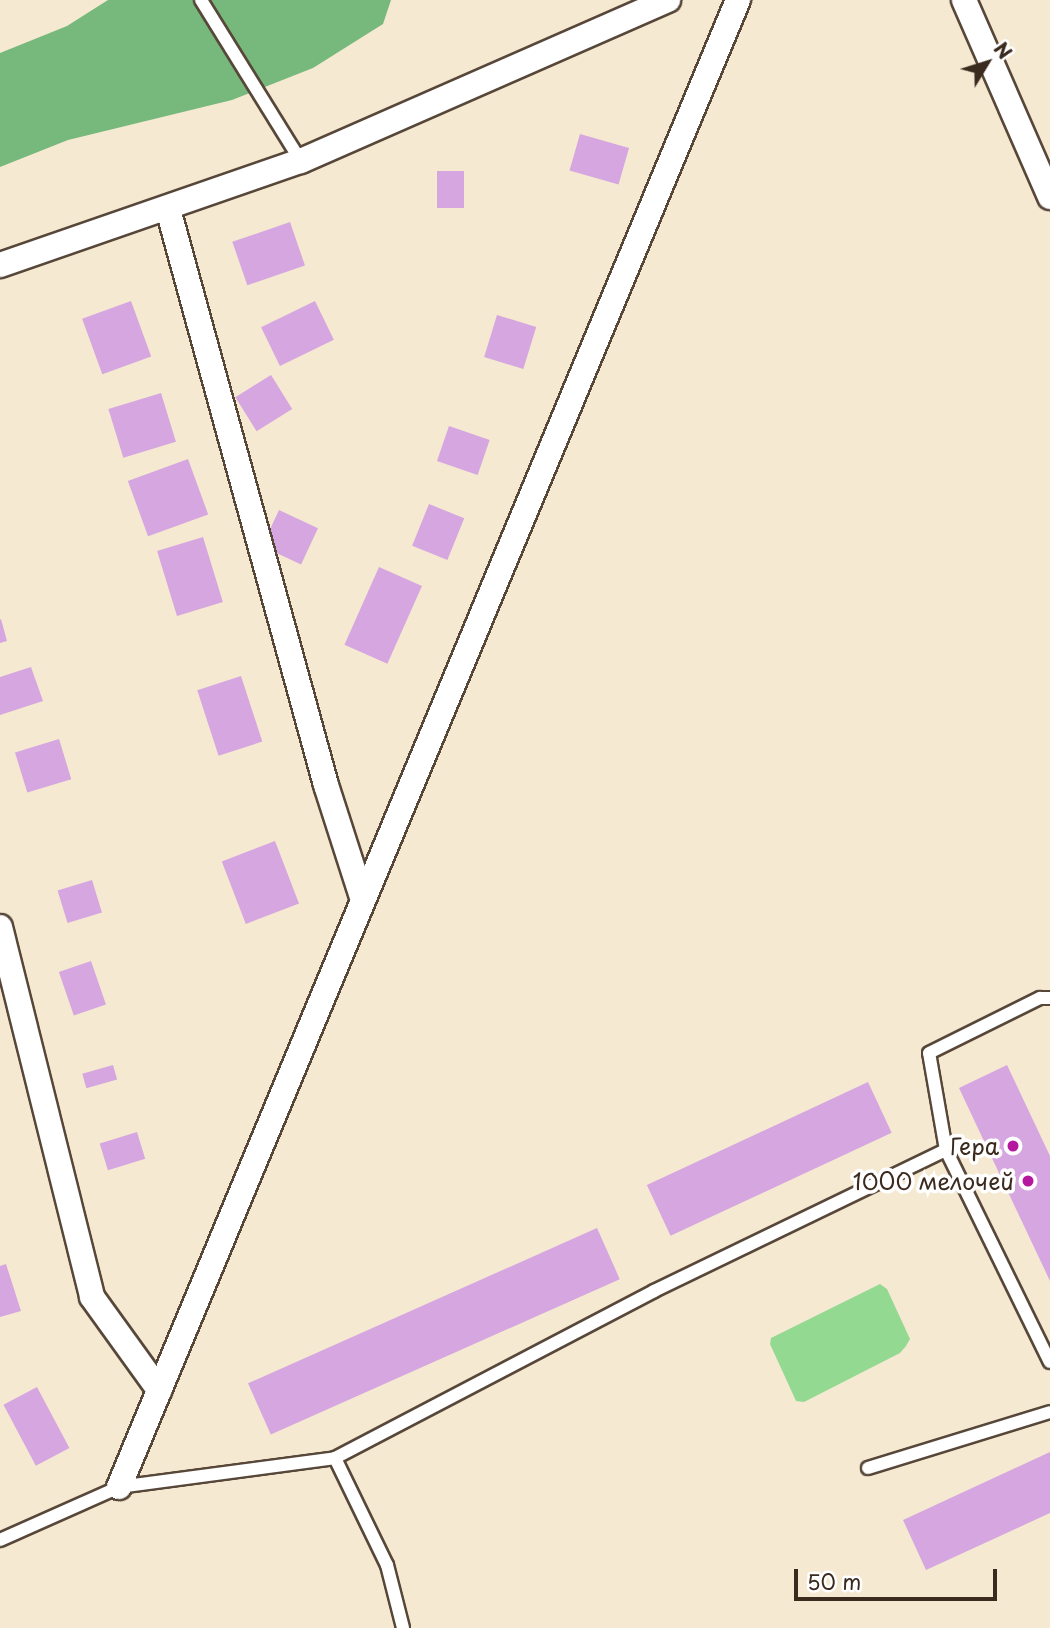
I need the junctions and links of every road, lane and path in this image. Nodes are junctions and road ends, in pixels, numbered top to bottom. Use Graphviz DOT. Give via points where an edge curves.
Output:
graph roads {
  1 [pos="201,0"];
  2 [pos="668,0"];
  3 [pos="738,0"];
  4 [pos="964,0"];
  5 [pos="301,161"];
  6 [pos="1050,197"];
  7 [pos="168,209"];
  8 [pos="0,265"];
  9 [pos="362,897"];
  10 [pos="0,927"];
  11 [pos="1050,998"];
  12 [pos="946,1150"];
  13 [pos="1050,1363"];
  14 [pos="159,1390"];
  15 [pos="1050,1412"];
  16 [pos="335,1458"];
  17 [pos="868,1468"];
  18 [pos="119,1487"];
  19 [pos="0,1540"];
  20 [pos="403,1628"];
  1 -- 5 [label="lane"];
  2 -- 5 [label="street"];
  3 -- 9 [label="street"];
  4 -- 6 [label="street"];
  5 -- 7 [label="street"];
  7 -- 8 [label="street"];
  7 -- 9 [label="street"];
  9 -- 14 [label="street"];
  10 -- 14 [label="street" via="92,1297"];
  11 -- 12 [label="lane" via="1041,998 929,1054"];
  12 -- 13 [label="lane"];
  12 -- 16 [label="lane" via="654,1291"];
  14 -- 18 [label="street"];
  15 -- 17 [label="lane"];
  16 -- 18 [label="lane"];
  16 -- 20 [label="lane" via="387,1565"];
  18 -- 19 [label="lane"];
}
